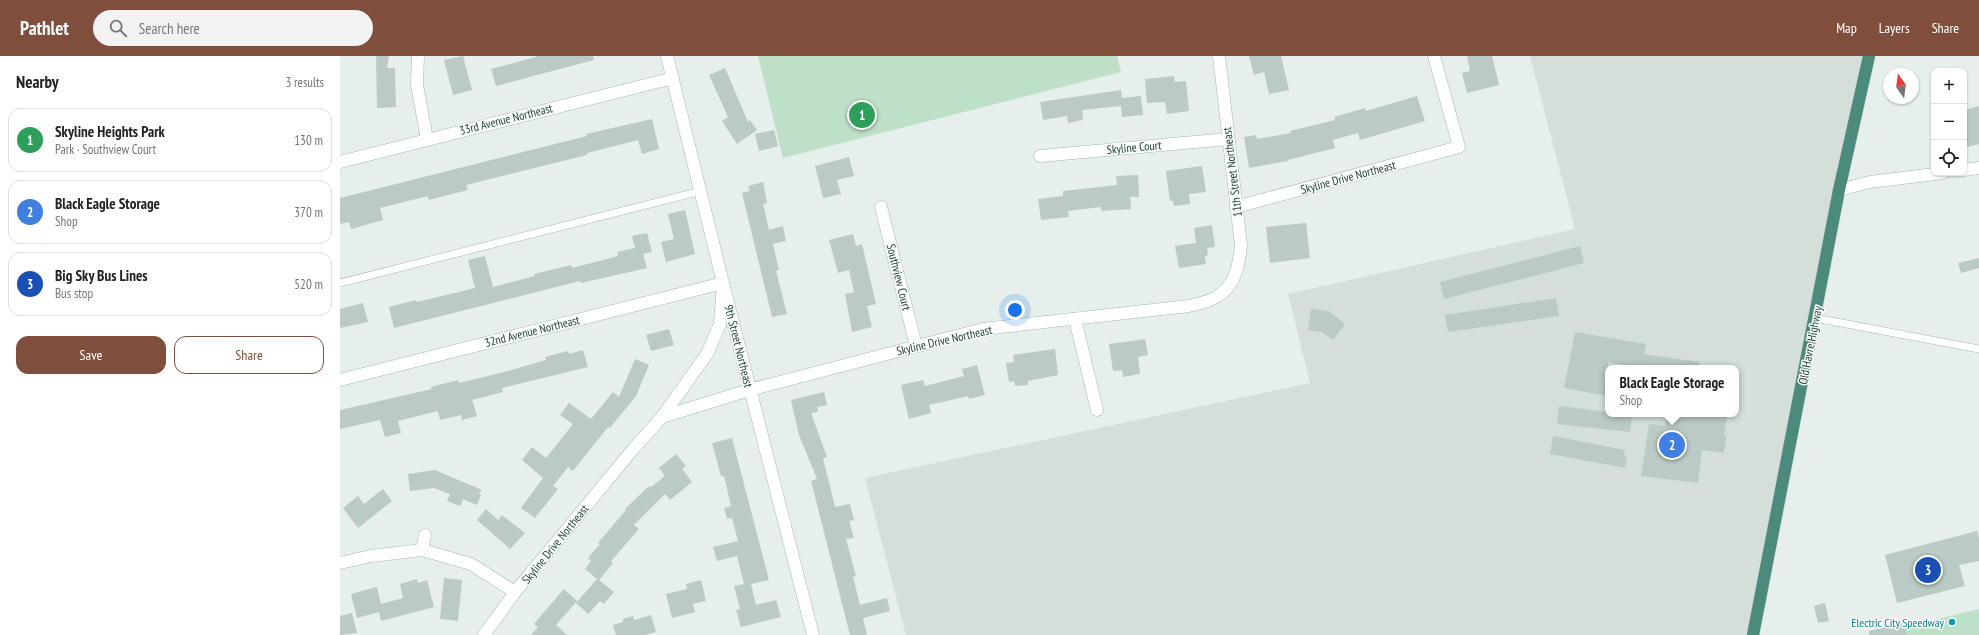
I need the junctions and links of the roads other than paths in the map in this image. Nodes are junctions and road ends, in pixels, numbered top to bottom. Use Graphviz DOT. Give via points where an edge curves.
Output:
graph roads {
  1 [pos="418,56"];
  2 [pos="668,56"];
  3 [pos="1219,56"];
  4 [pos="1434,56"];
  5 [pos="1869,56"];
  6 [pos="673,78"];
  7 [pos="426,139"];
  8 [pos="1228,139"];
  9 [pos="1040,156"];
  10 [pos="340,162"];
  11 [pos="1979,168"];
  12 [pos="1967,170"];
  13 [pos="1931,174"];
  14 [pos="1839,190"];
  15 [pos="701,191"];
  16 [pos="881,207"];
  17 [pos="1236,207"];
  18 [pos="340,283"];
  19 [pos="723,283"];
  20 [pos="1228,286"];
  21 [pos="1815,318"];
  22 [pos="1075,319"];
  23 [pos="916,346"];
  24 [pos="1979,349"];
  25 [pos="340,380"];
  26 [pos="749,390"];
  27 [pos="1097,410"];
  28 [pos="662,417"];
  29 [pos="424,534"];
  30 [pos="422,550"];
  31 [pos="340,563"];
  32 [pos="515,592"];
  33 [pos="484,635"];
  34 [pos="813,635"];
  35 [pos="1753,635"];
  1 -- 7 [label="street" via="417,85"];
  2 -- 6 [label="street, 9th Street Northeast"];
  3 -- 8 [label="street, 11th Street Northeast"];
  4 -- 17 [label="street, Skyline Drive Northeast" via="1459,147"];
  5 -- 14 [label="highway, Old Havre Highway"];
  6 -- 7 [label="street, 33rd Avenue Northeast"];
  6 -- 15 [label="street, 9th Street Northeast"];
  7 -- 10 [label="street, 33rd Avenue Northeast"];
  8 -- 9 [label="street, Skyline Court"];
  8 -- 17 [label="street, 11th Street Northeast"];
  11 -- 12 [label="street"];
  13 -- 14 [label="street" via="1870,182"];
  14 -- 21 [label="highway, Old Havre Highway"];
  15 -- 18 [label="lane"];
  15 -- 19 [label="street, 9th Street Northeast"];
  16 -- 23 [label="street, Southview Court"];
  17 -- 20 [label="street, 11th Street Northeast" via="1241,246 1238,270"];
  19 -- 25 [label="street, 32nd Avenue Northeast"];
  19 -- 26 [label="street, 9th Street Northeast"];
  19 -- 28 [label="street, Skyline Drive Northeast" via="720,324 707,354"];
  20 -- 22 [label="street, Skyline Drive Northeast" via="1216,297 1189,306"];
  21 -- 24 [label="lane"];
  21 -- 35 [label="highway, Old Havre Highway"];
  22 -- 23 [label="street, Skyline Drive Northeast" via="984,330"];
  22 -- 27 [label="street"];
  23 -- 26 [label="street, Skyline Drive Northeast"];
  26 -- 28 [label="street, Skyline Drive Northeast"];
  26 -- 34 [label="street, 9th Street Northeast"];
  28 -- 32 [label="street, Skyline Drive Northeast"];
  29 -- 30 [label="street"];
  30 -- 31 [label="street, Skyline Drive Northeast" via="371,556"];
  30 -- 32 [label="street, Skyline Drive Northeast" via="471,564"];
  32 -- 33 [label="street"];
}
